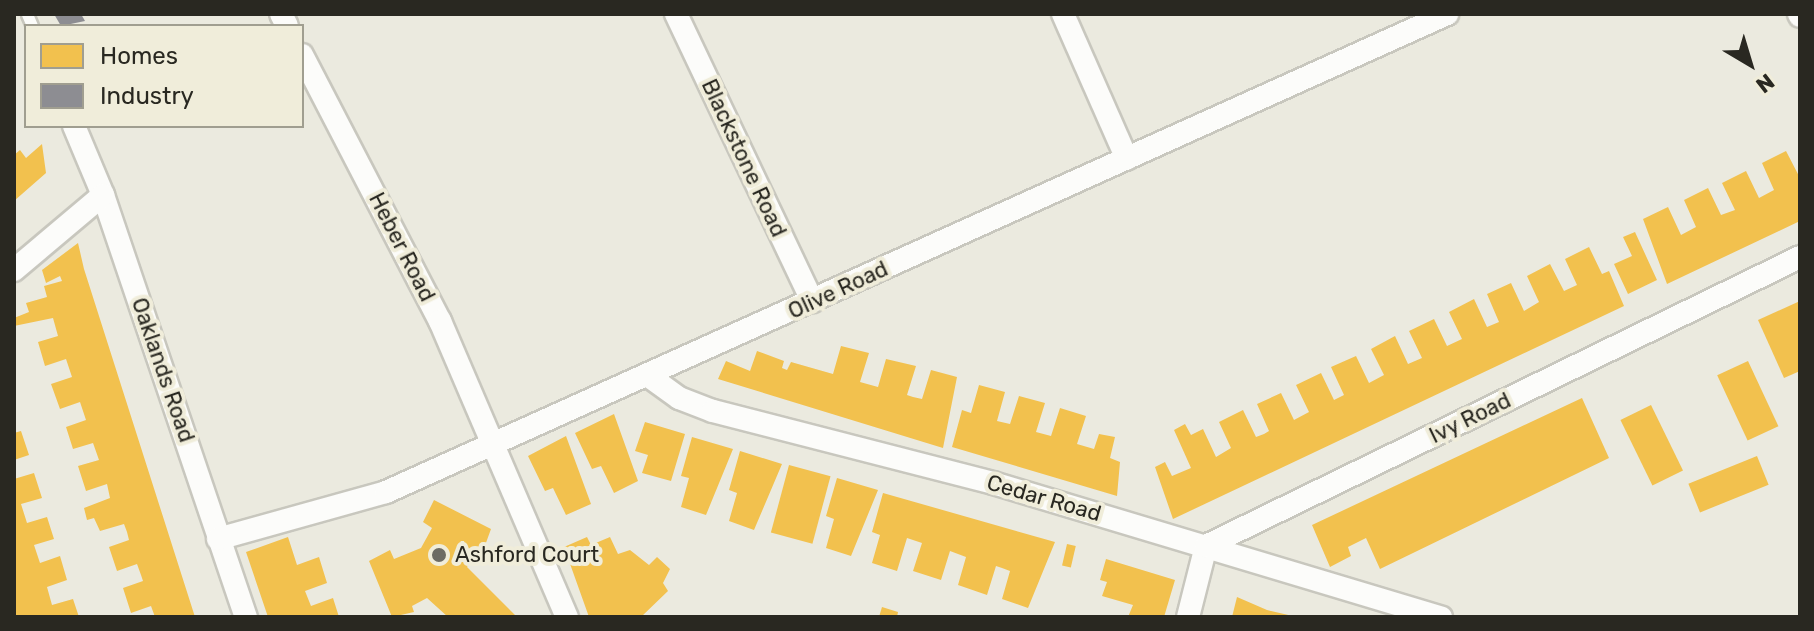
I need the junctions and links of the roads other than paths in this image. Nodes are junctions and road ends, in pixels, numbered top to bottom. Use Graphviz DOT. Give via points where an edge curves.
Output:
graph roads {
  1 [pos="676,14"];
  2 [pos="1063,14"];
  3 [pos="1445,14"];
  4 [pos="304,59"];
  5 [pos="75,128"];
  6 [pos="1127,159"];
  7 [pos="103,195"];
  8 [pos="1800,257"];
  9 [pos="14,270"];
  10 [pos="812,301"];
  11 [pos="650,377"];
  12 [pos="492,445"];
  13 [pos="218,539"];
  14 [pos="1206,546"];
  15 [pos="246,617"];
  16 [pos="567,617"];
  17 [pos="1188,617"];
  18 [pos="1441,617"];
  1 -- 10 [label="street, Blackstone Road"];
  2 -- 6 [label="street"];
  3 -- 6 [label="street, Olive Road"];
  4 -- 12 [label="street, Heber Road" via="440,321"];
  5 -- 7 [label="street, Oaklands Road"];
  6 -- 10 [label="street, Olive Road"];
  7 -- 9 [label="street"];
  7 -- 13 [label="street, Oaklands Road"];
  8 -- 14 [label="street, Ivy Road"];
  10 -- 11 [label="street, Olive Road"];
  11 -- 12 [label="street, Olive Road"];
  11 -- 14 [label="street, Cedar Road" via="679,398 713,411 993,483"];
  12 -- 13 [label="street, Olive Road" via="386,492"];
  12 -- 16 [label="street, Heber Road"];
  13 -- 15 [label="street, Oaklands Road"];
  14 -- 17 [label="street"];
  14 -- 18 [label="street, Cedar Road"];
}
